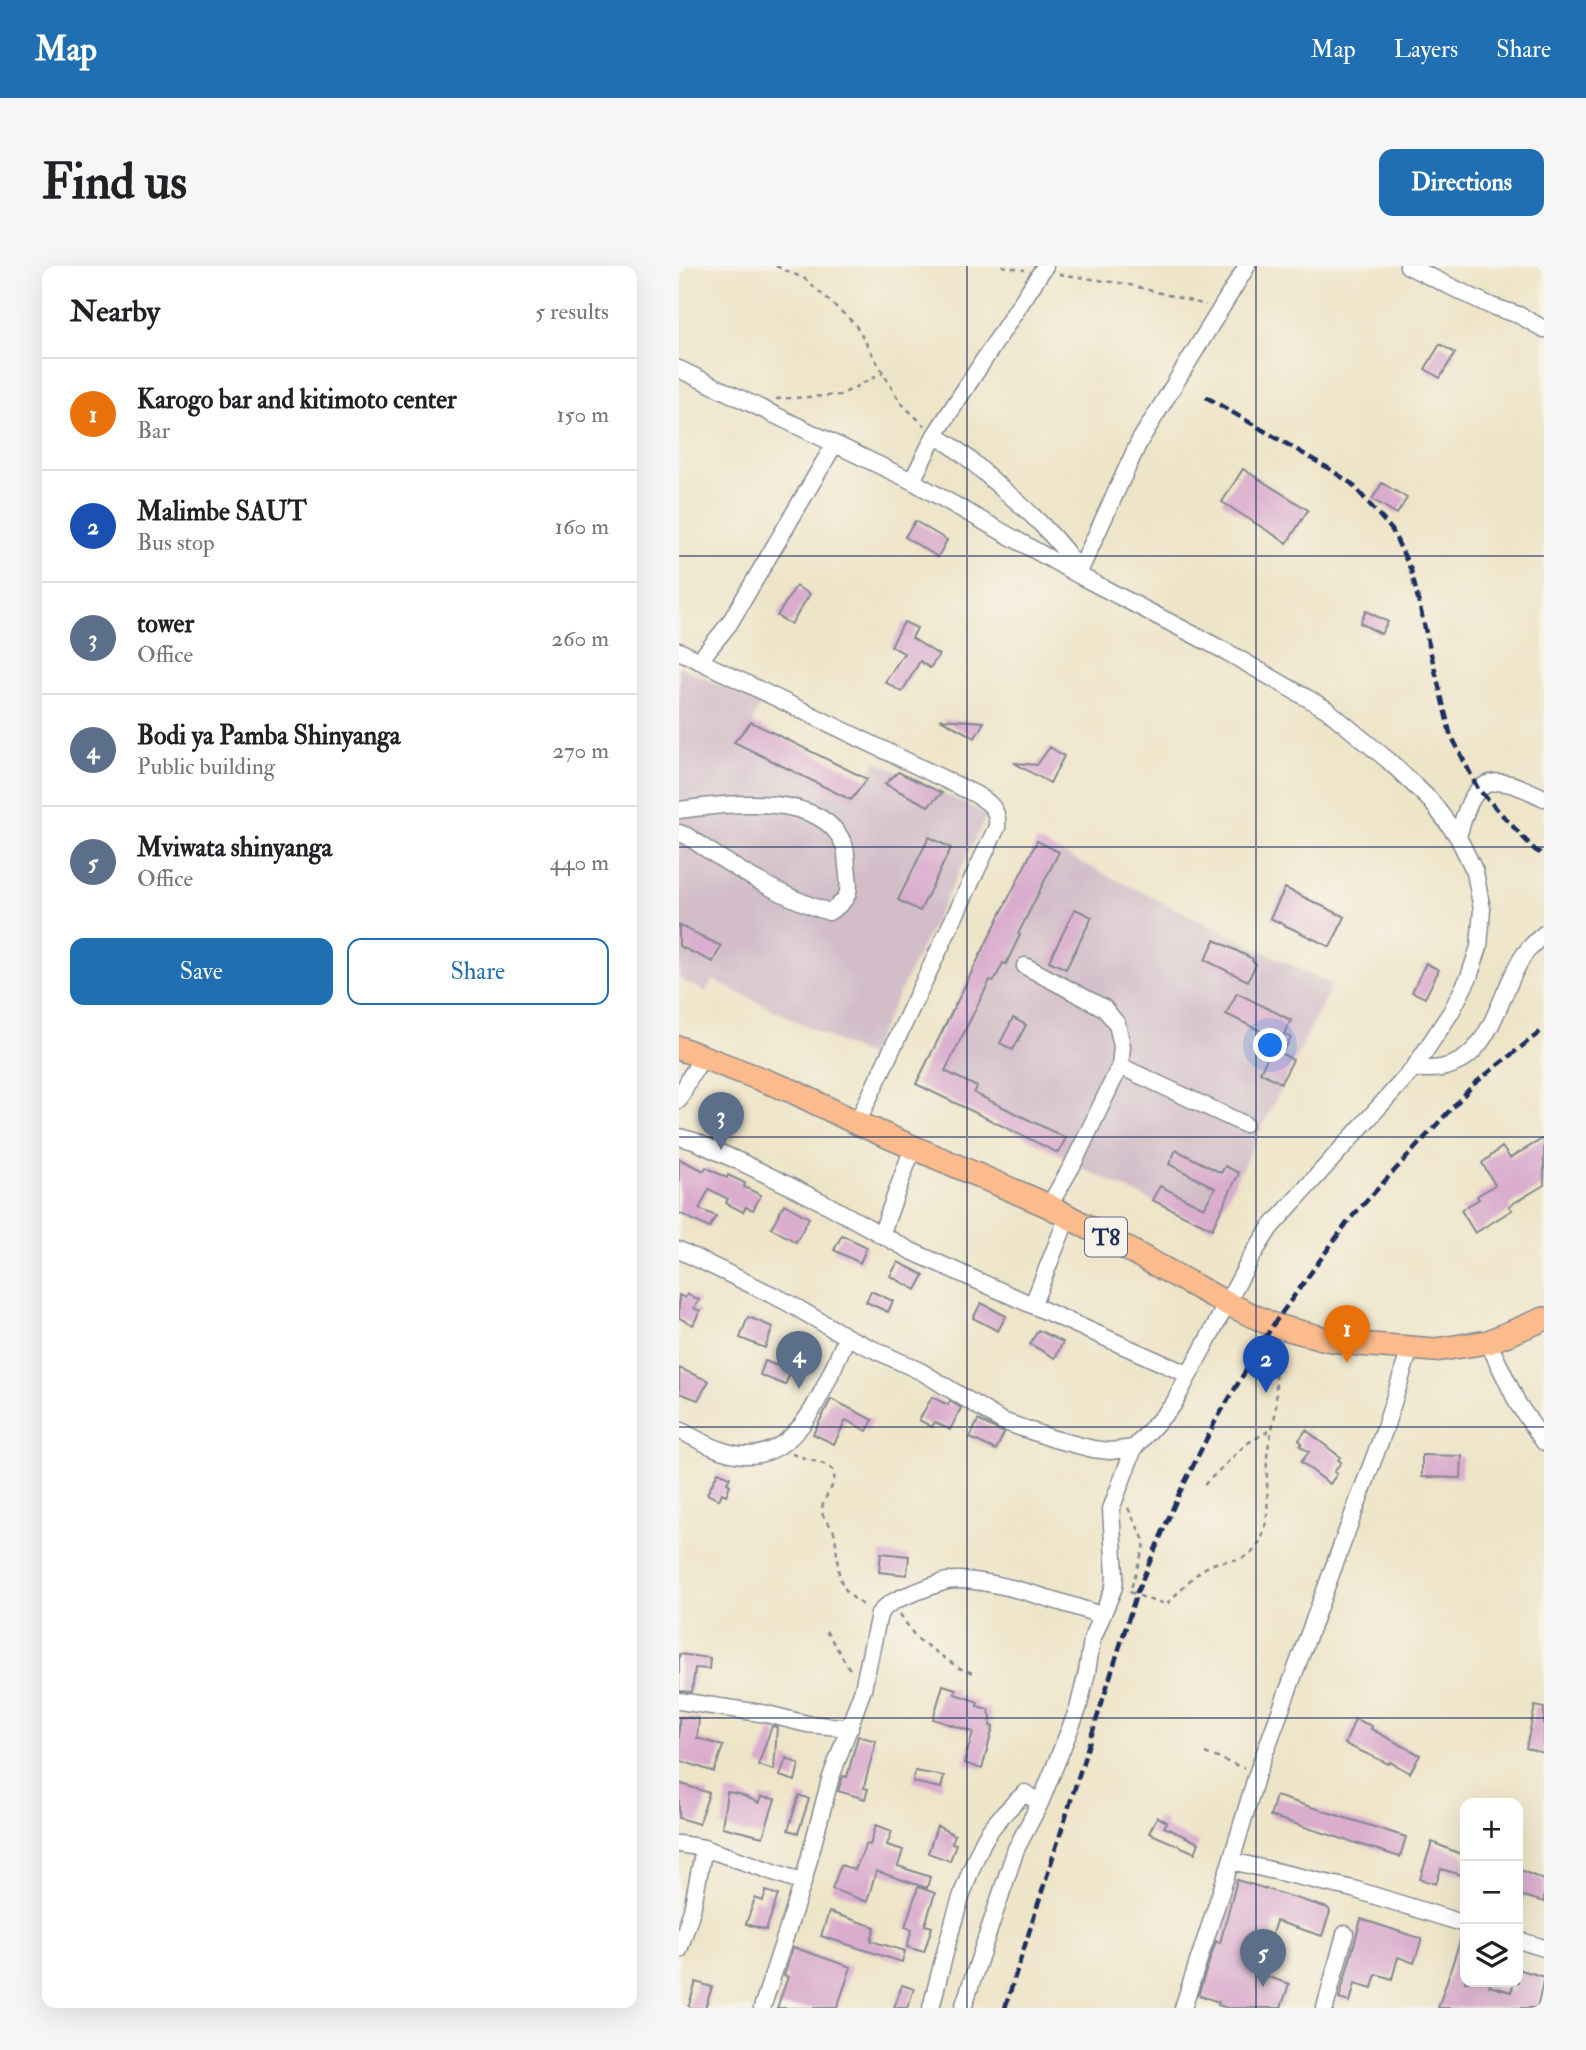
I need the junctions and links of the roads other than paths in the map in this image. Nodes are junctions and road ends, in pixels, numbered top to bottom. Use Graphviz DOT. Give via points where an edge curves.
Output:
graph roads {
  1 [pos="1247,266"];
  2 [pos="1408,266"];
  3 [pos="1043,269"];
  4 [pos="1544,329"];
  5 [pos="679,369"];
  6 [pos="935,435"];
  7 [pos="834,445"];
  8 [pos="912,481"];
  9 [pos="1082,574"];
  10 [pos="679,651"];
  11 [pos="699,662"];
  12 [pos="1544,797"];
  13 [pos="679,810"];
  14 [pos="679,833"];
  15 [pos="1458,837"];
  16 [pos="1544,934"];
  17 [pos="1025,966"];
  18 [pos="679,1048"];
  19 [pos="703,1057"];
  20 [pos="1120,1066"];
  21 [pos="1414,1068"];
  22 [pos="679,1100"];
  23 [pos="857,1123"];
  24 [pos="1244,1124"];
  25 [pos="679,1137"];
  26 [pos="913,1147"];
  27 [pos="1059,1211"];
  28 [pos="881,1235"];
  29 [pos="679,1250"];
  30 [pos="1226,1303"];
  31 [pos="1033,1304"];
  32 [pos="1544,1319"];
  33 [pos="848,1337"];
  34 [pos="1488,1342"];
  35 [pos="1410,1349"];
  36 [pos="1189,1375"];
  37 [pos="679,1430"];
  38 [pos="1544,1442"];
  39 [pos="1134,1448"];
  40 [pos="1101,1615"];
  41 [pos="679,1701"];
  42 [pos="850,1728"];
  43 [pos="1039,1803"];
  44 [pos="679,1844"];
  45 [pos="704,1848"];
  46 [pos="1231,1861"];
  47 [pos="803,1882"];
  48 [pos="1460,1922"];
  49 [pos="1345,1934"];
  50 [pos="1523,1942"];
  51 [pos="1544,1948"];
  52 [pos="679,1950"];
  53 [pos="762,2008"];
  54 [pos="931,2008"];
  55 [pos="963,2008"];
  56 [pos="1183,2008"];
  57 [pos="1325,2008"];
  1 -- 9 [label="street" via="1139,442"];
  2 -- 4 [label="street"];
  3 -- 6 [label="street"];
  5 -- 7 [label="street"];
  6 -- 8 [label="street"];
  6 -- 9 [label="street" via="962,451 1034,516"];
  7 -- 8 [label="street"];
  7 -- 11 [label="street" via="729,625"];
  8 -- 9 [label="street"];
  9 -- 15 [label="street" via="1326,709 1431,801"];
  10 -- 11 [label="street"];
  11 -- 23 [label="street" via="975,794 995,810 997,827"];
  12 -- 15 [label="street" via="1516,784 1488,783 1466,807"];
  13 -- 14 [label="street" via="772,804 803,809 830,825 844,845 849,887 843,903 829,912 740,871"];
  15 -- 21 [label="street" via="1471,859 1480,890 1479,947 1451,1012"];
  16 -- 21 [label="street" via="1522,958 1478,1046 1443,1069"];
  17 -- 20 [label="street" via="1112,1015 1121,1036"];
  18 -- 19 [label="highway, T8"];
  19 -- 22 [label="street"];
  19 -- 23 [label="highway, T8" via="792,1091"];
  20 -- 24 [label="street"];
  20 -- 27 [label="street" via="1073,1164"];
  21 -- 30 [label="street" via="1270,1228"];
  23 -- 26 [label="highway, T8"];
  25 -- 28 [label="street" via="745,1164"];
  26 -- 27 [label="highway, T8"];
  26 -- 28 [label="street"];
  27 -- 30 [label="highway, T8"];
  27 -- 31 [label="street"];
  28 -- 31 [label="street"];
  29 -- 33 [label="street"];
  30 -- 35 [label="highway, T8" via="1273,1325 1326,1339"];
  30 -- 36 [label="street"];
  31 -- 36 [label="street"];
  32 -- 34 [label="highway, T8"];
  33 -- 37 [label="street" via="799,1428 774,1451 742,1455 714,1448"];
  33 -- 39 [label="street" via="922,1372 1002,1421 1093,1448"];
  34 -- 35 [label="highway, T8"];
  34 -- 38 [label="street" via="1518,1404"];
  35 -- 46 [label="street" via="1257,1774"];
  36 -- 39 [label="street" via="1173,1405"];
  39 -- 40 [label="street" via="1111,1510 1114,1587"];
  40 -- 42 [label="street" via="976,1582 949,1581 902,1597 882,1610"];
  40 -- 43 [label="street" via="1078,1709"];
  41 -- 42 [label="street"];
  42 -- 47 [label="street" via="830,1780"];
  43 -- 54 [label="street" via="1025,1793 984,1840 962,1896"];
  43 -- 55 [label="street" via="1016,1849"];
  44 -- 45 [label="street"];
  45 -- 47 [label="street"];
  45 -- 52 [label="street"];
  46 -- 48 [label="street" via="1353,1889"];
  46 -- 56 [label="street"];
  47 -- 53 [label="street"];
  49 -- 57 [label="street"];
  50 -- 51 [label="street"];
}
